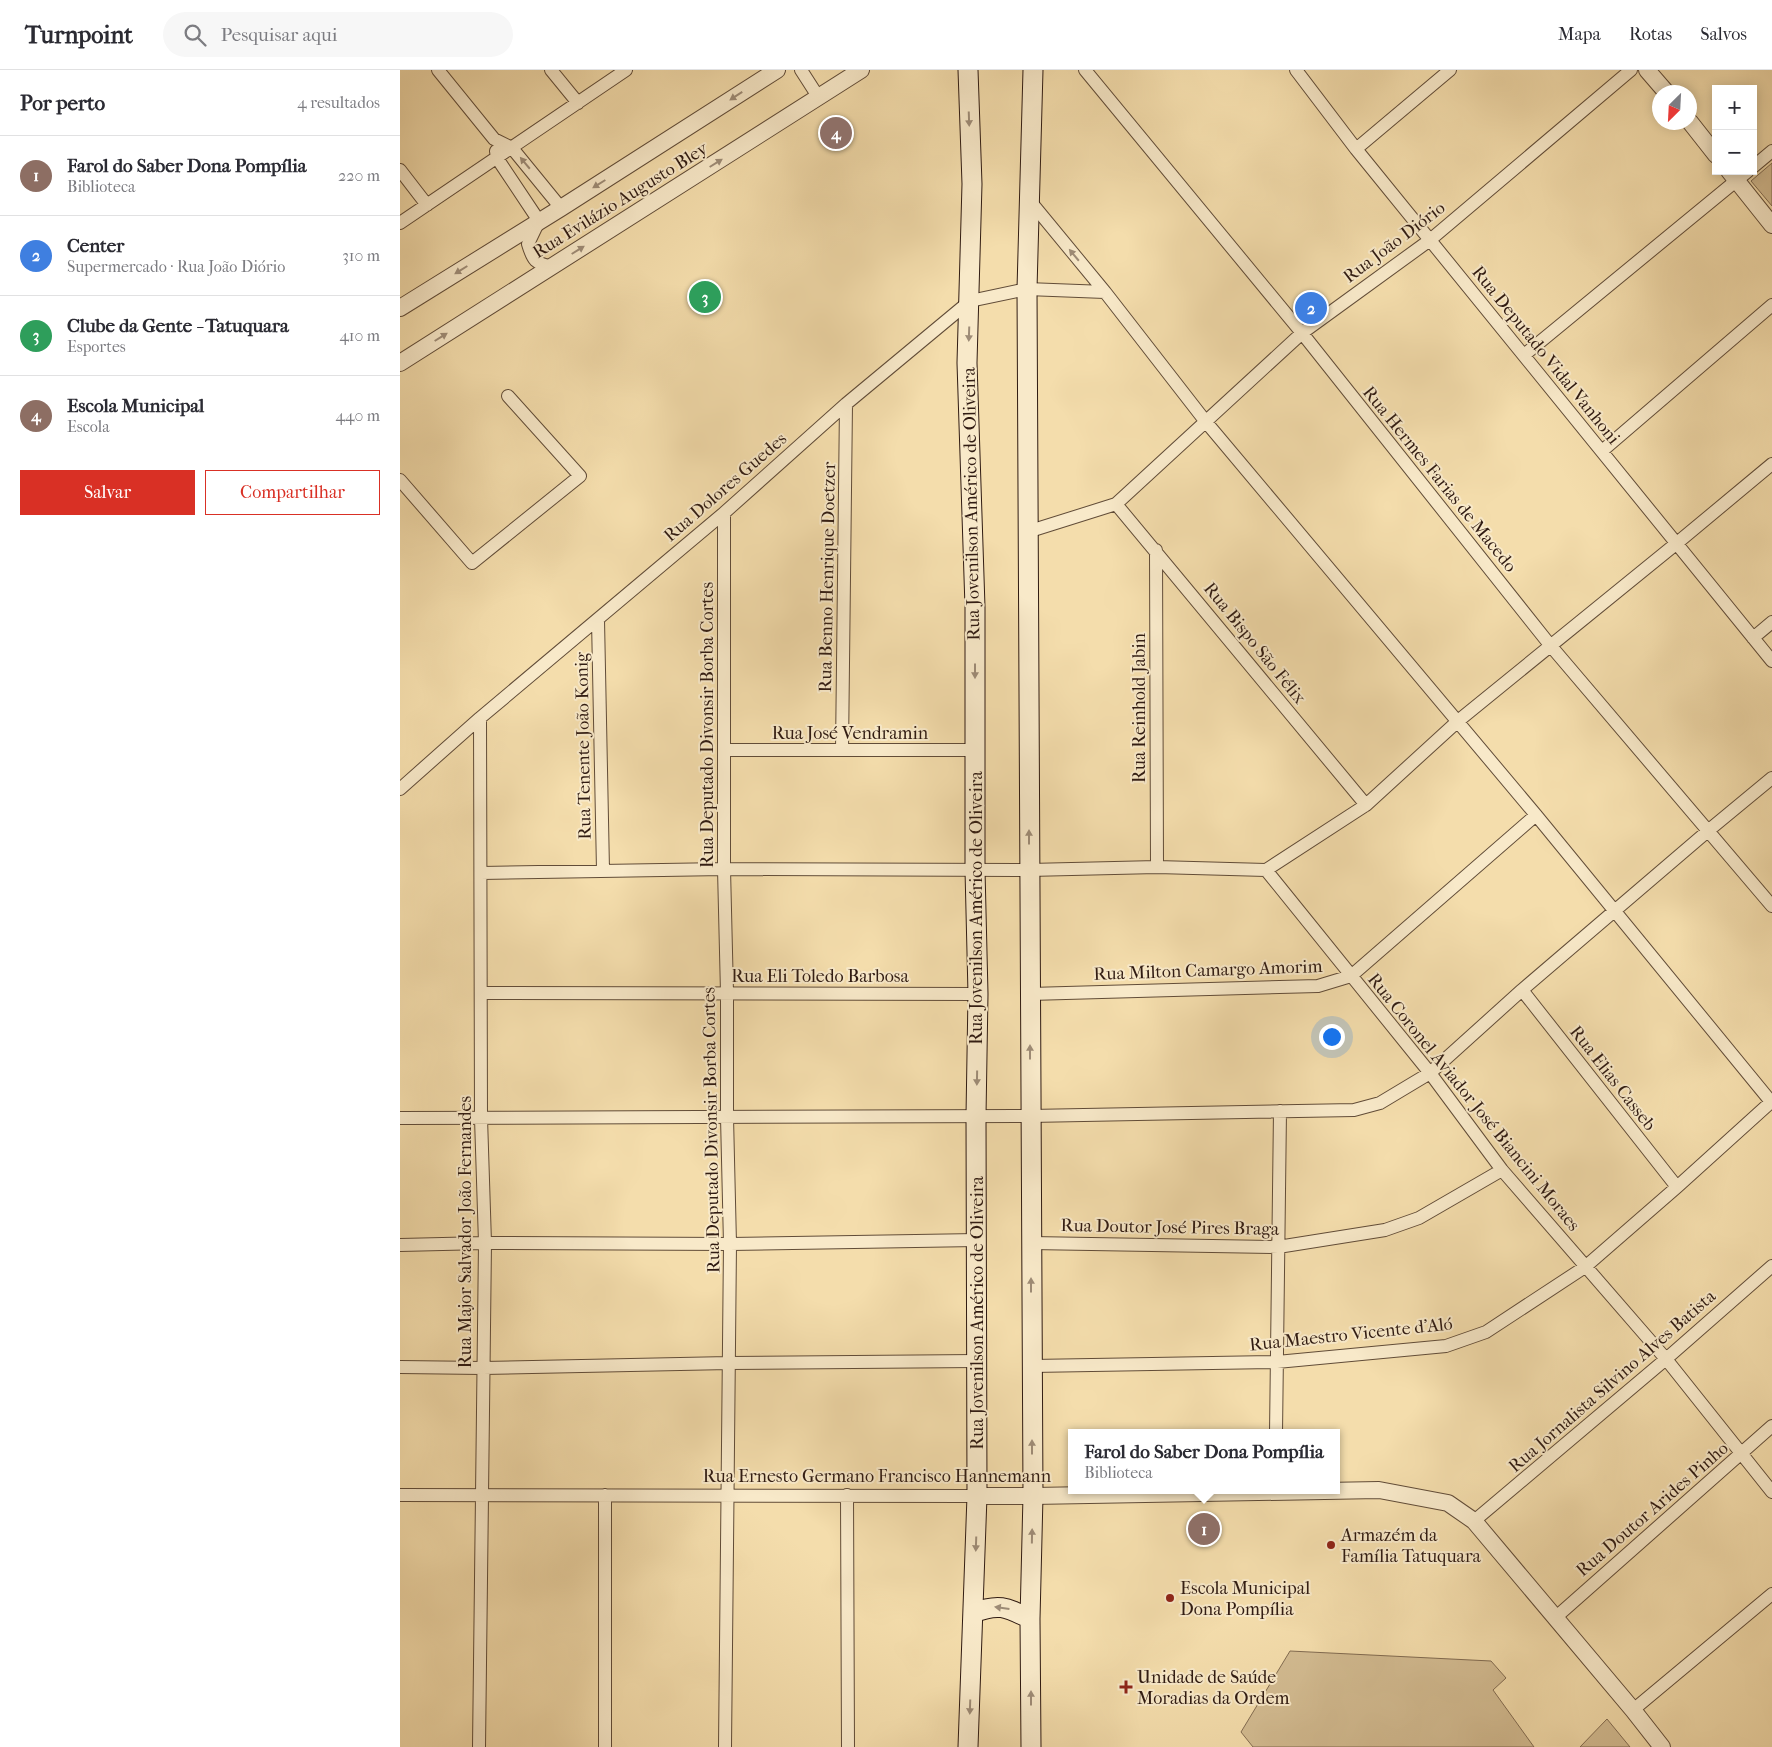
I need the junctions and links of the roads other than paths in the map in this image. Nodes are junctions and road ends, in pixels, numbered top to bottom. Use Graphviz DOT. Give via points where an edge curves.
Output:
graph roads {
  1 [pos="438,70"];
  2 [pos="552,70"];
  3 [pos="626,70"];
  4 [pos="777,70"];
  5 [pos="801,70"];
  6 [pos="861,70"];
  7 [pos="968,70"];
  8 [pos="1086,70"];
  9 [pos="1296,70"];
  10 [pos="1450,70"];
  11 [pos="1632,70"];
  12 [pos="1647,70"];
  13 [pos="1035,71"];
  14 [pos="1660,85"];
  15 [pos="819,98"];
  16 [pos="578,103"];
  17 [pos="1696,130"];
  18 [pos="494,139"];
  19 [pos="512,148"];
  20 [pos="1356,149"];
  21 [pos="1712,149"];
  22 [pos="1772,151"];
  23 [pos="496,158"];
  24 [pos="1757,164"];
  25 [pos="400,170"];
  26 [pos="1737,175"];
  27 [pos="1739,175"];
  28 [pos="1030,201"];
  29 [pos="427,205"];
  30 [pos="561,208"];
  31 [pos="539,222"];
  32 [pos="400,223"];
  33 [pos="1772,225"];
  34 [pos="1430,240"];
  35 [pos="552,267"];
  36 [pos="1027,289"];
  37 [pos="1105,292"];
  38 [pos="970,301"];
  39 [pos="1772,305"];
  40 [pos="400,308"];
  41 [pos="1302,333"];
  42 [pos="1524,356"];
  43 [pos="400,363"];
  44 [pos="508,396"];
  45 [pos="846,404"];
  46 [pos="1206,422"];
  47 [pos="1602,451"];
  48 [pos="1772,464"];
  49 [pos="400,480"];
  50 [pos="1116,504"];
  51 [pos="724,512"];
  52 [pos="1027,532"];
  53 [pos="1677,543"];
  54 [pos="1156,550"];
  55 [pos="598,620"];
  56 [pos="1772,622"];
  57 [pos="1753,638"];
  58 [pos="1550,645"];
  59 [pos="1772,661"];
  60 [pos="480,718"];
  61 [pos="1458,721"];
  62 [pos="725,750"];
  63 [pos="842,750"];
  64 [pos="975,750"];
  65 [pos="1772,778"];
  66 [pos="400,789"];
  67 [pos="1366,805"];
  68 [pos="1536,815"];
  69 [pos="1708,830"];
  70 [pos="1157,866"];
  71 [pos="724,869"];
  72 [pos="603,870"];
  73 [pos="976,870"];
  74 [pos="1029,870"];
  75 [pos="1266,870"];
  76 [pos="481,873"];
  77 [pos="1772,906"];
  78 [pos="1614,912"];
  79 [pos="1351,976"];
  80 [pos="1522,990"];
  81 [pos="481,993"];
  82 [pos="727,993"];
  83 [pos="978,994"];
  84 [pos="1030,994"];
  85 [pos="1430,1073"];
  86 [pos="1771,1102"];
  87 [pos="1280,1111"];
  88 [pos="976,1116"];
  89 [pos="1030,1116"];
  90 [pos="727,1117"];
  91 [pos="400,1118"];
  92 [pos="482,1118"];
  93 [pos="1502,1170"];
  94 [pos="1677,1187"];
  95 [pos="976,1240"];
  96 [pos="485,1243"];
  97 [pos="1031,1243"];
  98 [pos="730,1244"];
  99 [pos="400,1245"];
  100 [pos="1278,1247"];
  101 [pos="1772,1266"];
  102 [pos="1585,1267"];
  103 [pos="1666,1360"];
  104 [pos="977,1361"];
  105 [pos="1276,1362"];
  106 [pos="728,1363"];
  107 [pos="1032,1366"];
  108 [pos="400,1367"];
  109 [pos="483,1368"];
  110 [pos="1772,1426"];
  111 [pos="1276,1429"];
  112 [pos="1742,1454"];
  113 [pos="1340,1490"];
  114 [pos="1772,1492"];
  115 [pos="1129,1494"];
  116 [pos="400,1495"];
  117 [pos="483,1495"];
  118 [pos="605,1495"];
  119 [pos="847,1495"];
  120 [pos="728,1496"];
  121 [pos="977,1496"];
  122 [pos="1032,1496"];
  123 [pos="1474,1522"];
  124 [pos="1772,1594"];
  125 [pos="973,1614"];
  126 [pos="1555,1618"];
  127 [pos="1030,1619"];
  128 [pos="1633,1710"];
  129 [pos="479,1747"];
  130 [pos="605,1747"];
  131 [pos="725,1747"];
  132 [pos="848,1747"];
  133 [pos="968,1747"];
  134 [pos="1031,1747"];
  135 [pos="1662,1747"];
  1 -- 18 [label="street"];
  2 -- 16 [label="street"];
  3 -- 16 [label="street"];
  4 -- 30 [label="street, Rua Evilázio Augusto Bley, one-way"];
  5 -- 15 [label="street"];
  6 -- 15 [label="street, Rua Evilázio Augusto Bley"];
  7 -- 38 [label="main road, Rua Jovenilson Américo de Oliveira, one-way" via="972,184"];
  8 -- 41 [label="street, Rua Hermes Farias de Macedo"];
  9 -- 20 [label="street, Rua Deputado Vidal Vanhoni"];
  10 -- 20 [label="street"];
  11 -- 34 [label="street, Rua João Diório"];
  12 -- 14 [label="street"];
  13 -- 28 [label="main road"];
  35 -- 15 [label="street, Rua Evilázio Augusto Bley, one-way"];
  16 -- 19 [label="street"];
  17 -- 21 [label="street"];
  18 -- 19 [label="street"];
  18 -- 23 [label="street"];
  19 -- 23 [label="street"];
  30 -- 19 [label="street, one-way"];
  20 -- 34 [label="street, Rua Deputado Vidal Vanhoni"];
  22 -- 24 [label="street"];
  23 -- 29 [label="street"];
  23 -- 31 [label="street"];
  25 -- 29 [label="street"];
  26 -- 42 [label="street"];
  27 -- 33 [label="street"];
  28 -- 36 [label="main road"];
  37 -- 28 [label="street, one-way"];
  29 -- 32 [label="street"];
  30 -- 31 [label="street, Rua Evilázio Augusto Bley"];
  31 -- 35 [label="street" via="528,244 531,256 539,264"];
  31 -- 40 [label="street, Rua Evilázio Augusto Bley, one-way"];
  34 -- 41 [label="street, Rua João Diório"];
  34 -- 42 [label="street, Rua Deputado Vidal Vanhoni"];
  43 -- 35 [label="street, Rua Evilázio Augusto Bley, one-way"];
  36 -- 37 [label="street, Rua Dolores Guedes"];
  36 -- 38 [label="street, Rua Dolores Guedes"];
  36 -- 52 [label="main road"];
  37 -- 46 [label="street"];
  38 -- 45 [label="street, Rua Dolores Guedes"];
  38 -- 64 [label="main road, Rua Jovenilson Américo de Oliveira, one-way" via="967,363 975,607"];
  39 -- 47 [label="street"];
  41 -- 46 [label="street, Rua João Diório"];
  41 -- 58 [label="street, Rua Hermes Farias de Macedo"];
  42 -- 47 [label="street, Rua Deputado Vidal Vanhoni"];
  44 -- 49 [label="street" via="580,476 472,563"];
  45 -- 51 [label="street, Rua Dolores Guedes"];
  45 -- 63 [label="street, Rua Benno Henrique Doetzer"];
  46 -- 50 [label="street, Rua João Diório"];
  46 -- 61 [label="street"];
  47 -- 53 [label="street, Rua Deputado Vidal Vanhoni"];
  48 -- 53 [label="street"];
  50 -- 52 [label="street, Rua João Diório"];
  50 -- 54 [label="street, Rua Bispo São Félix"];
  51 -- 55 [label="street, Rua Dolores Guedes"];
  51 -- 62 [label="street, Rua Deputado Divonsir Borba Cortes"];
  74 -- 52 [label="main road, one-way"];
  53 -- 57 [label="street, Rua Deputado Vidal Vanhoni"];
  53 -- 58 [label="street"];
  54 -- 67 [label="street, Rua Bispo São Félix"];
  54 -- 70 [label="street, Rua Reinhold Jabin"];
  55 -- 60 [label="street, Rua Dolores Guedes"];
  55 -- 72 [label="street, Rua Tenente João Konig"];
  56 -- 57 [label="street"];
  57 -- 59 [label="street, Rua Deputado Vidal Vanhoni"];
  58 -- 61 [label="street"];
  58 -- 69 [label="street, Rua Hermes Farias de Macedo"];
  60 -- 66 [label="street, Rua Dolores Guedes"];
  60 -- 76 [label="street, Rua Major Salvador João Fernandes"];
  61 -- 67 [label="street"];
  61 -- 68 [label="street"];
  62 -- 63 [label="street, Rua José Vendramin"];
  62 -- 71 [label="street, Rua Deputado Divonsir Borba Cortes"];
  63 -- 64 [label="street, Rua José Vendramin"];
  64 -- 73 [label="main road, Rua Jovenilson Américo de Oliveira"];
  65 -- 69 [label="street"];
  67 -- 75 [label="street"];
  68 -- 78 [label="street"];
  68 -- 79 [label="street, Rua Milton Camargo Amorim"];
  69 -- 77 [label="street, Rua Hermes Farias de Macedo"];
  69 -- 78 [label="street"];
  70 -- 74 [label="street"];
  70 -- 75 [label="street"];
  71 -- 72 [label="street"];
  71 -- 73 [label="street"];
  71 -- 82 [label="street, Rua Deputado Divonsir Borba Cortes"];
  72 -- 76 [label="street"];
  73 -- 74 [label="street"];
  73 -- 83 [label="main road, Rua Jovenilson Américo de Oliveira"];
  74 -- 84 [label="main road"];
  75 -- 79 [label="street, Rua Coronel Aviador José Biancini Moraes"];
  76 -- 81 [label="street, Rua Major Salvador João Fernandes"];
  78 -- 80 [label="street"];
  78 -- 86 [label="street"];
  79 -- 84 [label="street, Rua Milton Camargo Amorim" via="1318,986"];
  79 -- 85 [label="street, Rua Coronel Aviador José Biancini Moraes"];
  80 -- 85 [label="street"];
  80 -- 94 [label="street, Rua Elias Casseb"];
  81 -- 82 [label="street, Rua Eli Toledo Barbosa"];
  81 -- 92 [label="street, Rua Major Salvador João Fernandes"];
  82 -- 83 [label="street, Rua Eli Toledo Barbosa"];
  82 -- 90 [label="street, Rua Deputado Divonsir Borba Cortes"];
  83 -- 88 [label="main road, Rua Jovenilson Américo de Oliveira, one-way"];
  89 -- 84 [label="main road, one-way"];
  85 -- 87 [label="street" via="1380,1103 1354,1110"];
  85 -- 93 [label="street, Rua Coronel Aviador José Biancini Moraes"];
  86 -- 94 [label="street, Rua Maestro Vicente d'Aló"];
  87 -- 89 [label="street"];
  87 -- 100 [label="street"];
  88 -- 89 [label="street"];
  88 -- 90 [label="street"];
  88 -- 95 [label="main road, Rua Jovenilson Américo de Oliveira"];
  89 -- 97 [label="main road"];
  90 -- 92 [label="street"];
  90 -- 98 [label="street, Rua Deputado Divonsir Borba Cortes"];
  91 -- 92 [label="street"];
  92 -- 96 [label="street, Rua Major Salvador João Fernandes"];
  93 -- 100 [label="street, Rua Doutor José Pires Braga" via="1419,1218 1385,1230"];
  93 -- 102 [label="street, Rua Coronel Aviador José Biancini Moraes"];
  94 -- 102 [label="street, Rua Maestro Vicente d'Aló"];
  95 -- 98 [label="street"];
  95 -- 104 [label="main road, Rua Jovenilson Américo de Oliveira"];
  96 -- 98 [label="street"];
  96 -- 99 [label="street"];
  96 -- 109 [label="street, Rua Major Salvador João Fernandes"];
  97 -- 100 [label="street, Rua Doutor José Pires Braga"];
  107 -- 97 [label="main road, one-way"];
  98 -- 106 [label="street, Rua Deputado Divonsir Borba Cortes"];
  100 -- 105 [label="street"];
  101 -- 103 [label="street, Rua Jornalista Silvino Alves Batista"];
  102 -- 103 [label="street, Rua Coronel Aviador José Biancini Moraes"];
  102 -- 105 [label="street, Rua Maestro Vicente d'Aló" via="1486,1332 1446,1346"];
  103 -- 112 [label="street, Rua Coronel Aviador José Biancini Moraes"];
  103 -- 123 [label="street, Rua Jornalista Silvino Alves Batista"];
  104 -- 106 [label="street"];
  104 -- 121 [label="main road, Rua Jovenilson Américo de Oliveira"];
  105 -- 107 [label="street, Rua Maestro Vicente d'Aló"];
  105 -- 111 [label="street"];
  106 -- 109 [label="street"];
  106 -- 120 [label="street, Rua Deputado Divonsir Borba Cortes"];
  122 -- 107 [label="main road, one-way"];
  108 -- 109 [label="street"];
  109 -- 117 [label="street, Rua Major Salvador João Fernandes"];
  110 -- 112 [label="street, Rua Doutor Arides Pinho"];
  112 -- 114 [label="street, Rua Coronel Aviador José Biancini Moraes"];
  112 -- 126 [label="street, Rua Doutor Arides Pinho"];
  113 -- 123 [label="street, Rua Ernesto Germano Francisco Hannemann" via="1379,1490 1448,1503"];
  115 -- 122 [label="street, Rua Ernesto Germano Francisco Hannemann"];
  116 -- 117 [label="street, Rua Ernesto Germano Francisco Hannemann"];
  117 -- 118 [label="street, Rua Ernesto Germano Francisco Hannemann"];
  117 -- 129 [label="street, Rua Major Salvador João Fernandes"];
  118 -- 120 [label="street, Rua Ernesto Germano Francisco Hannemann"];
  118 -- 130 [label="street"];
  119 -- 120 [label="street, Rua Ernesto Germano Francisco Hannemann"];
  119 -- 121 [label="street, Rua Ernesto Germano Francisco Hannemann"];
  119 -- 132 [label="street"];
  120 -- 131 [label="street, Rua Deputado Divonsir Borba Cortes"];
  121 -- 122 [label="street, Rua Ernesto Germano Francisco Hannemann"];
  121 -- 125 [label="main road, Rua Jovenilson Américo de Oliveira, one-way"];
  127 -- 122 [label="main road, one-way"];
  123 -- 126 [label="street, Rua Ernesto Germano Francisco Hannemann"];
  124 -- 128 [label="street"];
  127 -- 125 [label="main road, one-way" via="997,1606"];
  125 -- 133 [label="main road, Rua Jovenilson Américo de Oliveira, one-way"];
  126 -- 128 [label="street, Rua Ernesto Germano Francisco Hannemann"];
  134 -- 127 [label="main road, one-way"];
  128 -- 135 [label="street, Rua Ernesto Germano Francisco Hannemann"];
}
